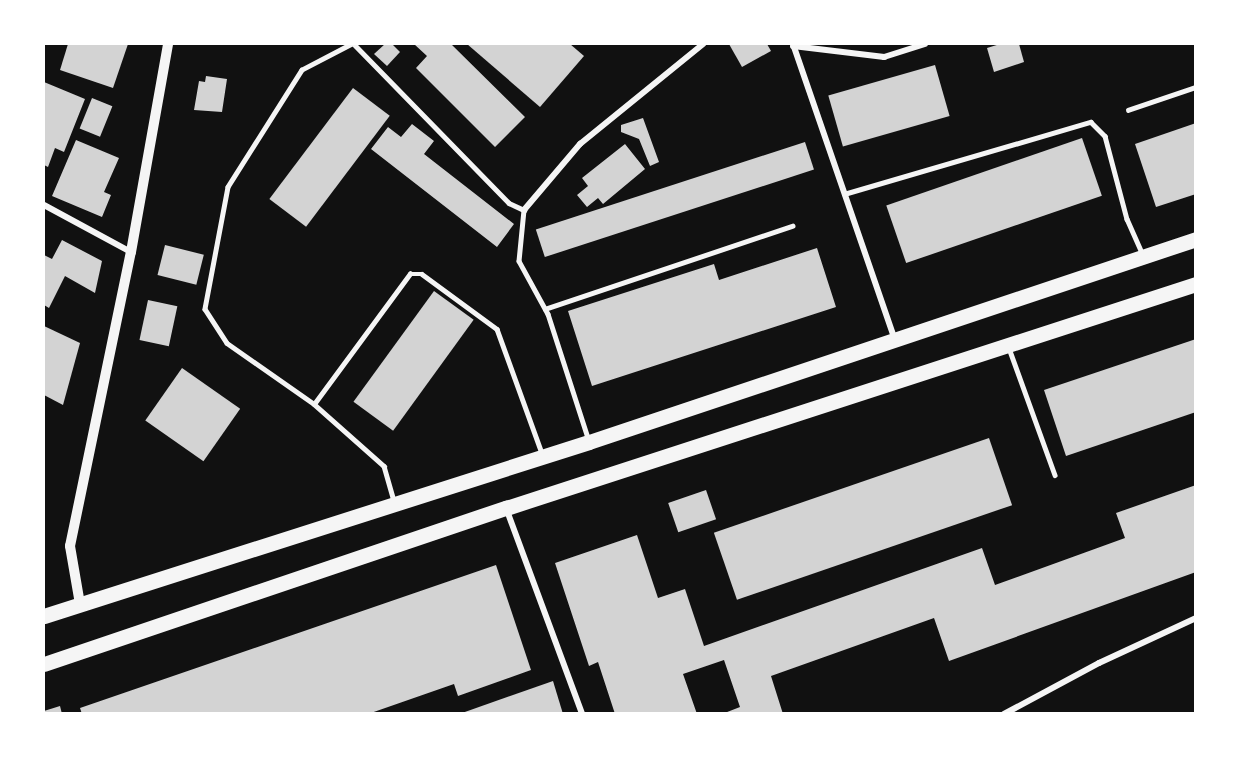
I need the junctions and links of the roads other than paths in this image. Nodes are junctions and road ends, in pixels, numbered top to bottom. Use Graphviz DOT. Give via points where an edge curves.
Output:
graph roads {
  1 [pos="168,44"];
  2 [pos="353,44"];
  3 [pos="703,44"];
  4 [pos="925,44"];
  5 [pos="793,45"];
  6 [pos="1196,87"];
  7 [pos="1128,110"];
  8 [pos="844,194"];
  9 [pos="44,205"];
  10 [pos="524,210"];
  11 [pos="792,226"];
  12 [pos="1196,239"];
  13 [pos="131,252"];
  14 [pos="1144,256"];
  15 [pos="1196,284"];
  16 [pos="545,309"];
  17 [pos="894,338"];
  18 [pos="1008,345"];
  19 [pos="314,404"];
  20 [pos="589,442"];
  21 [pos="543,456"];
  22 [pos="1054,475"];
  23 [pos="394,502"];
  24 [pos="506,508"];
  25 [pos="80,604"];
  26 [pos="44,616"];
  27 [pos="1196,618"];
  28 [pos="44,664"];
  29 [pos="582,714"];
  30 [pos="1005,714"];
  1 -- 13 [label="street"];
  2 -- 10 [label="lane" via="509,203"];
  2 -- 19 [label="lane" via="302,70 228,187 205,309 227,343"];
  3 -- 10 [label="street" via="580,144"];
  4 -- 5 [label="street" via="884,57"];
  5 -- 8 [label="street"];
  6 -- 7 [label="lane"];
  8 -- 14 [label="lane" via="1092,122 1105,136 1128,219"];
  8 -- 17 [label="street"];
  9 -- 13 [label="street"];
  10 -- 16 [label="lane" via="519,261"];
  11 -- 16 [label="lane"];
  12 -- 14 [label="main road"];
  13 -- 25 [label="street" via="70,546"];
  14 -- 17 [label="main road"];
  15 -- 18 [label="main road"];
  16 -- 20 [label="lane"];
  17 -- 20 [label="main road"];
  18 -- 22 [label="lane"];
  18 -- 24 [label="main road"];
  19 -- 21 [label="lane" via="410,274 422,274 497,329"];
  19 -- 23 [label="lane" via="384,466"];
  20 -- 21 [label="main road"];
  21 -- 23 [label="main road"];
  23 -- 25 [label="main road"];
  24 -- 28 [label="main road"];
  24 -- 29 [label="street"];
  25 -- 26 [label="main road"];
  27 -- 30 [label="street" via="1099,663"];
}
